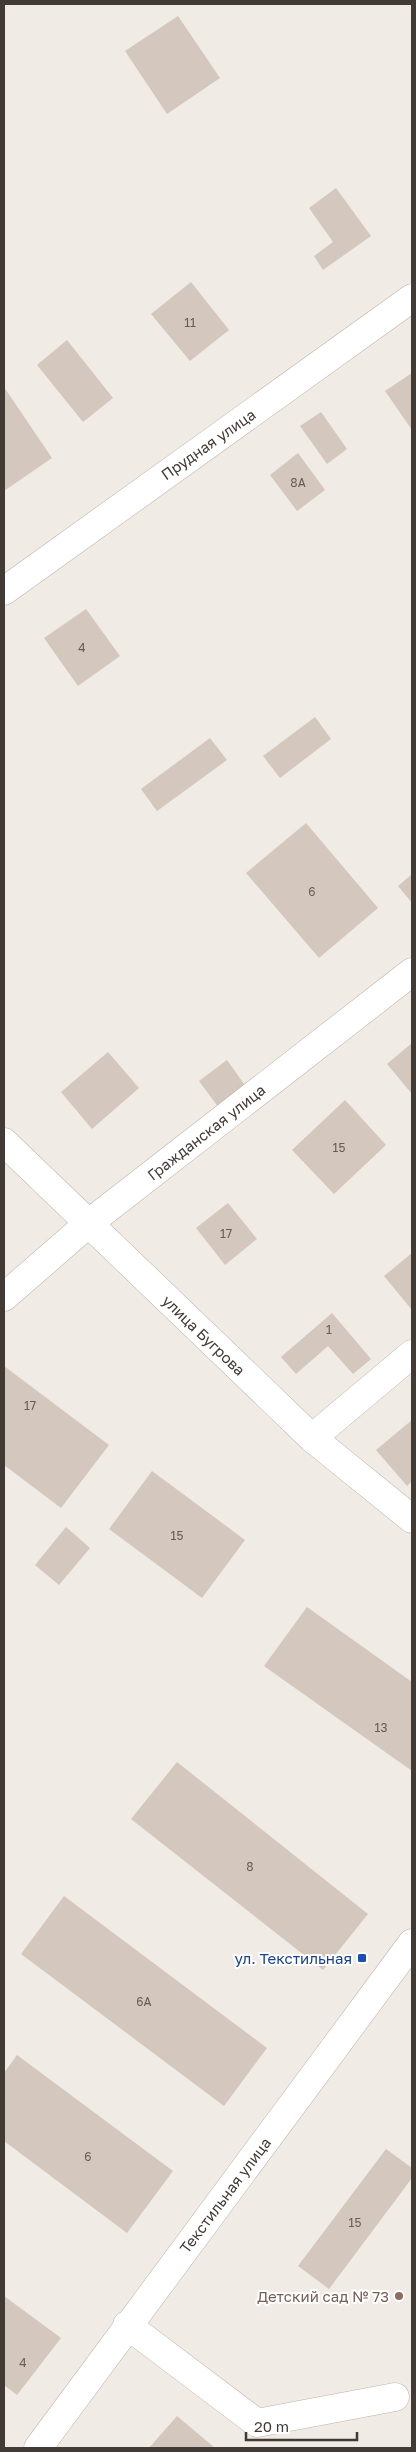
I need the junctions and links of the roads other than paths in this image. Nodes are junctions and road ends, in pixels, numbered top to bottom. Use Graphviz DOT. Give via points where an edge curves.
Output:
graph roads {
  1 [pos="412,298"];
  2 [pos="4,591"];
  3 [pos="412,972"];
  4 [pos="4,1142"];
  5 [pos="89,1223"];
  6 [pos="4,1297"];
  7 [pos="412,1354"];
  8 [pos="312,1438"];
  9 [pos="412,1519"];
  10 [pos="412,1943"];
  11 [pos="128,2326"];
  12 [pos="395,2397"];
  13 [pos="38,2448"];
  1 -- 2 [label="street, Прудная улица"];
  3 -- 5 [label="street, Гражданская улица"];
  4 -- 5 [label="street, улица Бугрова"];
  5 -- 6 [label="street, Гражданская улица"];
  5 -- 8 [label="street, улица Бугрова"];
  7 -- 8 [label="street"];
  8 -- 9 [label="street, улица Бугрова"];
  10 -- 11 [label="street, Текстильная улица"];
  11 -- 12 [label="street" via="257,2424"];
  11 -- 13 [label="street, Текстильная улица"];
}
